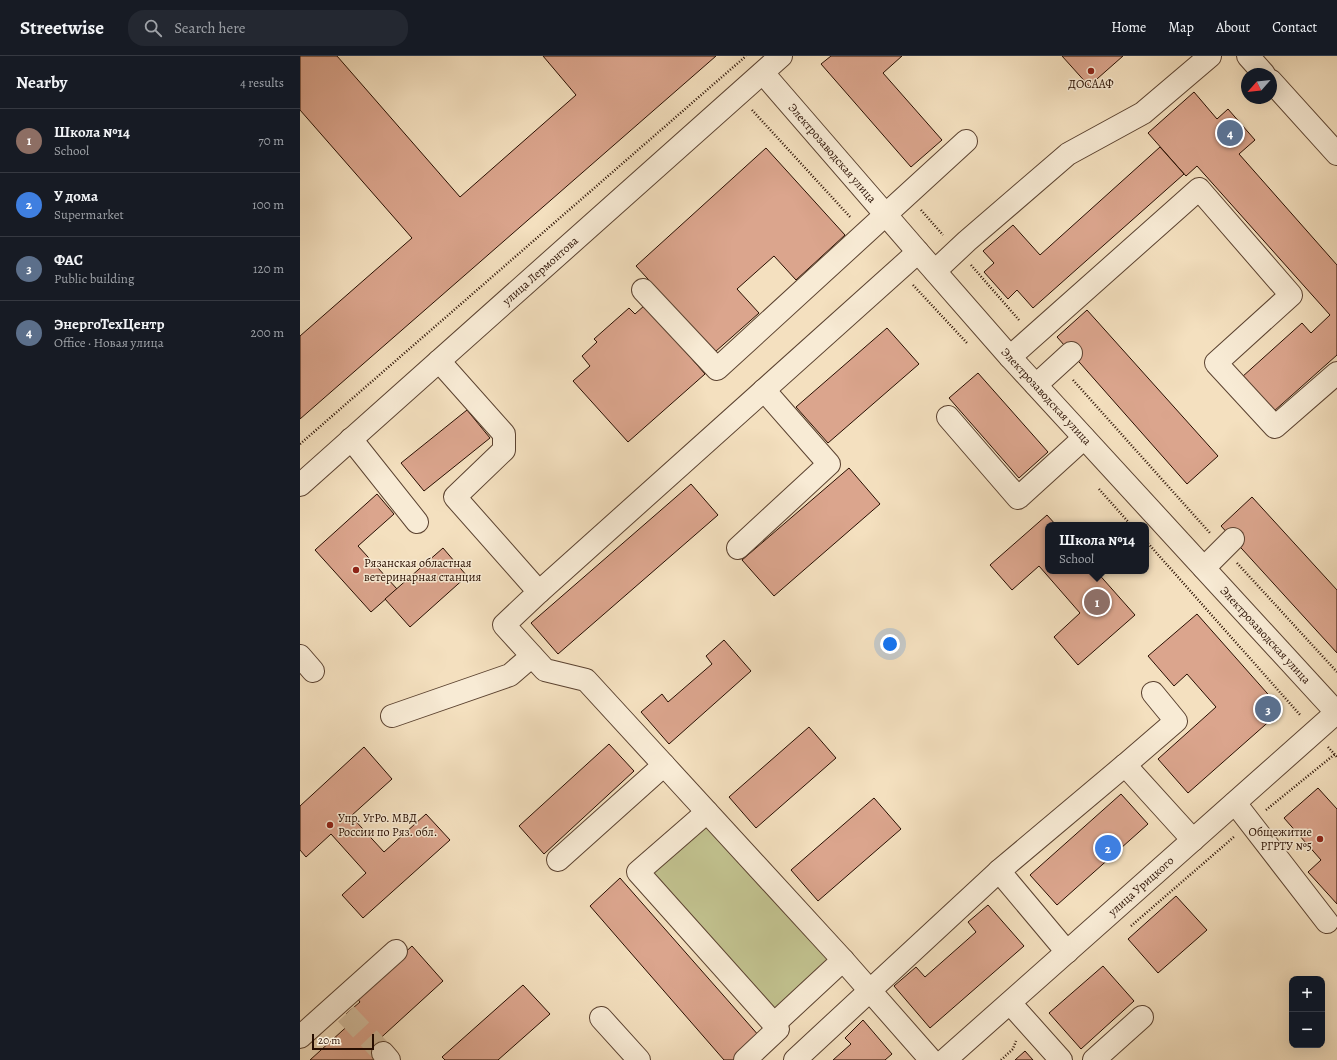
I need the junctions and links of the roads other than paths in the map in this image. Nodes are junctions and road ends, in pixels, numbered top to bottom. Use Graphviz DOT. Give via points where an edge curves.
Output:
graph roads {
  1 [pos="781,56"];
  2 [pos="1210,56"];
  3 [pos="1248,56"];
  4 [pos="1259,68"];
  5 [pos="763,73"];
  6 [pos="1277,88"];
  7 [pos="966,141"];
  8 [pos="1337,154"];
  9 [pos="886,215"];
  10 [pos="918,252"];
  11 [pos="935,272"];
  12 [pos="643,290"];
  13 [pos="1071,353"];
  14 [pos="1010,357"];
  15 [pos="439,361"];
  16 [pos="1337,373"];
  17 [pos="1036,385"];
  18 [pos="764,390"];
  19 [pos="948,417"];
  20 [pos="1084,438"];
  21 [pos="351,440"];
  22 [pos="300,485"];
  23 [pos="417,522"];
  24 [pos="1228,544"];
  25 [pos="738,548"];
  26 [pos="1204,568"];
  27 [pos="539,592"];
  28 [pos="532,656"];
  29 [pos="1153,693"];
  30 [pos="1337,713"];
  31 [pos="392,716"];
  32 [pos="664,765"];
  33 [pos="1125,765"];
  34 [pos="1235,803"];
  35 [pos="707,812"];
  36 [pos="1193,840"];
  37 [pos="558,860"];
  38 [pos="999,871"];
  39 [pos="1327,922"];
  40 [pos="396,951"];
  41 [pos="1067,952"];
  42 [pos="843,960"];
  43 [pos="870,990"];
  44 [pos="1010,1003"];
  45 [pos="1142,1017"];
  46 [pos="601,1018"];
  47 [pos="774,1024"];
  48 [pos="300,1037"];
  49 [pos="639,1060"];
  50 [pos="745,1060"];
  51 [pos="795,1060"];
  52 [pos="931,1060"];
  53 [pos="945,1060"];
  54 [pos="1061,1060"];
  55 [pos="1094,1060"];
  1 -- 5 [label="street, улица Лермонтова"];
  2 -- 11 [label="street" via="1143,113 1068,154"];
  3 -- 4 [label="street"];
  5 -- 9 [label="street, Электрозаводская улица"];
  5 -- 15 [label="street, улица Лермонтова"];
  6 -- 8 [label="street"];
  7 -- 9 [label="street"];
  9 -- 10 [label="street, Электрозаводская улица"];
  9 -- 12 [label="street" via="717,368"];
  10 -- 11 [label="street, Электрозаводская улица"];
  10 -- 18 [label="street"];
  11 -- 14 [label="street, Электрозаводская улица"];
  13 -- 17 [label="street"];
  14 -- 16 [label="street" via="1199,189 1291,295 1216,363 1275,428"];
  14 -- 17 [label="street, Электрозаводская улица"];
  15 -- 21 [label="street, улица Лермонтова"];
  15 -- 27 [label="street" via="504,434 504,450 455,496"];
  17 -- 20 [label="street, Электрозаводская улица"];
  18 -- 25 [label="street" via="829,464"];
  18 -- 27 [label="street"];
  19 -- 20 [label="street" via="1018,498"];
  20 -- 26 [label="street, Электрозаводская улица"];
  21 -- 22 [label="street, улица Лермонтова"];
  21 -- 23 [label="street"];
  24 -- 26 [label="street"];
  26 -- 30 [label="street, Электрозаводская улица"];
  27 -- 28 [label="street" via="504,626"];
  28 -- 31 [label="street" via="510,675"];
  28 -- 32 [label="street" via="545,670 586,680"];
  29 -- 33 [label="street" via="1176,721"];
  30 -- 34 [label="street, улица Урицкого"];
  32 -- 35 [label="street"];
  32 -- 37 [label="street"];
  33 -- 36 [label="street"];
  33 -- 38 [label="street"];
  34 -- 36 [label="street, улица Урицкого"];
  34 -- 39 [label="street"];
  35 -- 42 [label="street"];
  35 -- 47 [label="street" via="638,872"];
  36 -- 41 [label="street, улица Урицкого"];
  38 -- 41 [label="street"];
  38 -- 43 [label="street"];
  40 -- 48 [label="street" via="342,1009"];
  41 -- 44 [label="street, улица Урицкого"];
  42 -- 43 [label="street"];
  42 -- 47 [label="street"];
  43 -- 51 [label="street"];
  43 -- 52 [label="street"];
  44 -- 53 [label="street, улица Урицкого"];
  44 -- 54 [label="street"];
  45 -- 55 [label="street"];
  46 -- 49 [label="street"];
  47 -- 50 [label="street" via="778,1029"];
}
